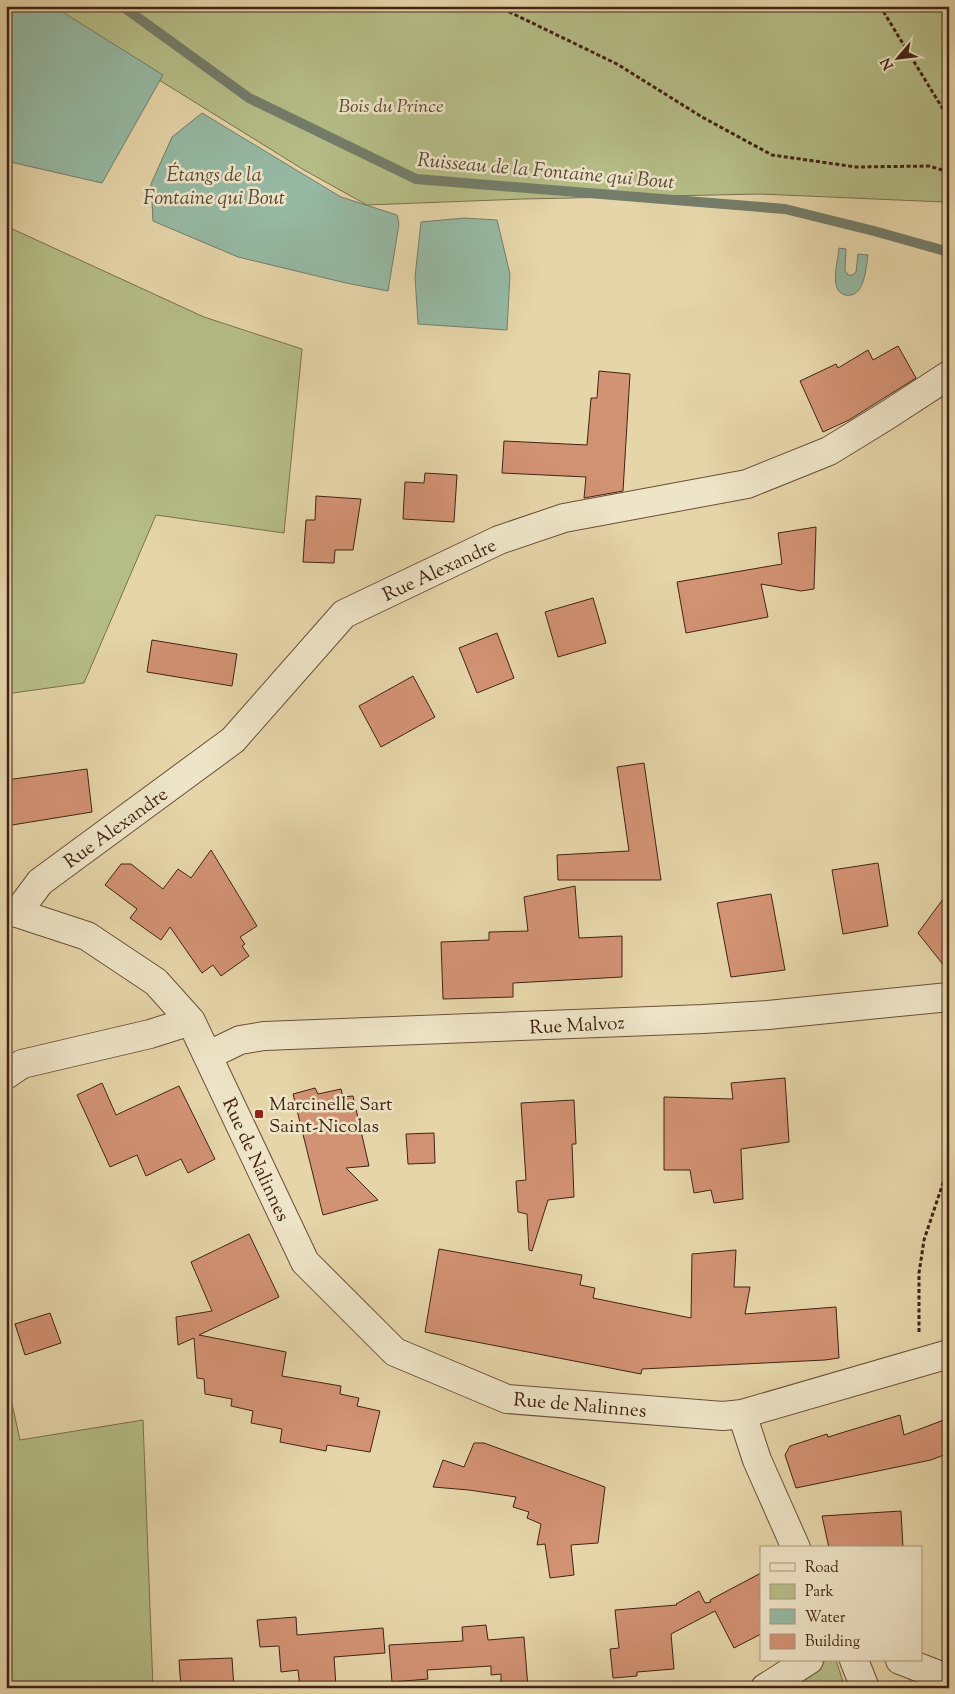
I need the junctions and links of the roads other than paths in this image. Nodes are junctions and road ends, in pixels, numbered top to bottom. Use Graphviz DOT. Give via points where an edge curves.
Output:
graph roads {
  1 [pos="949,374"];
  2 [pos="12,912"];
  3 [pos="949,997"];
  4 [pos="191,1021"];
  5 [pos="208,1055"];
  6 [pos="6,1075"];
  7 [pos="949,1354"];
  8 [pos="742,1414"];
  9 [pos="795,1546"];
  10 [pos="806,1662"];
  11 [pos="855,1662"];
  12 [pos="905,1662"];
  13 [pos="949,1679"];
  14 [pos="765,1688"];
  15 [pos="865,1688"];
  1 -- 2 [label="street, Rue Alexandre" via="830,451 747,484 564,518 499,540 344,614 233,740 40,882"];
  2 -- 4 [label="street, Rue de Nalinnes" via="87,936 156,982"];
  3 -- 5 [label="street, Rue Malvoz" via="703,1019 264,1036 240,1040"];
  4 -- 5 [label="street, Rue de Nalinnes"];
  4 -- 6 [label="street" via="22,1064"];
  5 -- 8 [label="street, Rue de Nalinnes" via="305,1262 395,1352 507,1399 723,1416"];
  7 -- 8 [label="street, Rue de Nalinnes"];
  8 -- 9 [label="street" via="757,1460"];
  10 -- 14 [label="street"];
  11 -- 15 [label="street"];
  12 -- 13 [label="street"];
}
